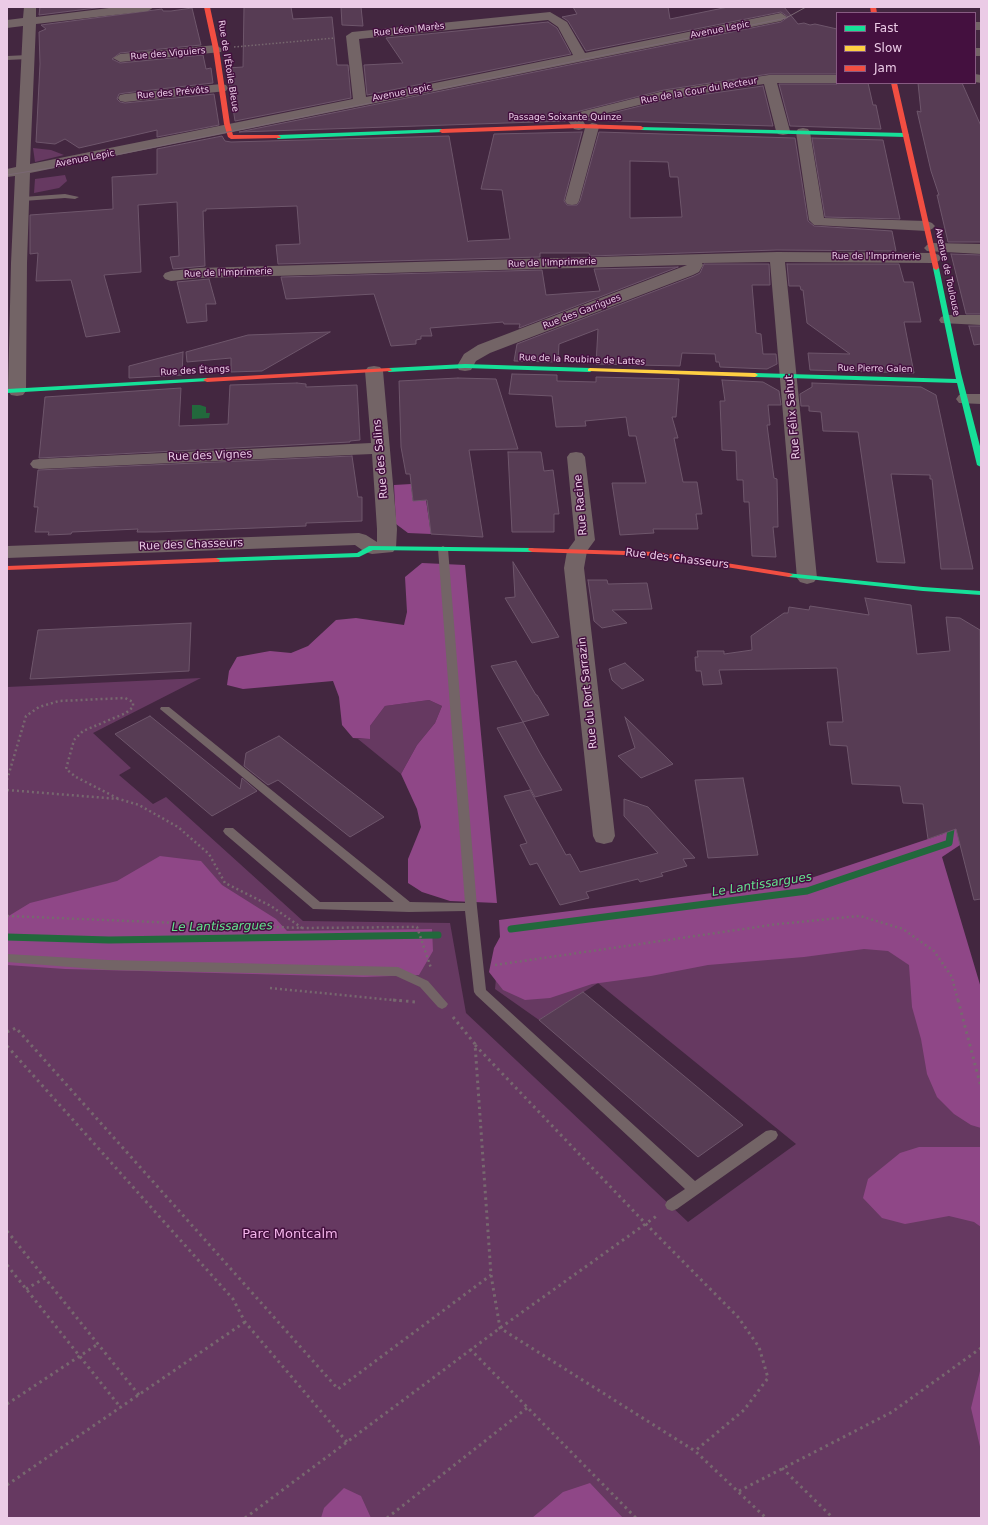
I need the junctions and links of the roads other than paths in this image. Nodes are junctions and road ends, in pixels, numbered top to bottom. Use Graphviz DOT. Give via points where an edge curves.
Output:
graph roads {
  1 [pos="30,7"];
  2 [pos="148,7"];
  3 [pos="207,7"];
  4 [pos="781,17"];
  5 [pos="30,22"];
  6 [pos="7,24"];
  7 [pos="216,49"];
  8 [pos="28,57"];
  9 [pos="7,58"];
  10 [pos="120,58"];
  11 [pos="582,58"];
  12 [pos="769,79"];
  13 [pos="836,80"];
  14 [pos="894,84"];
  15 [pos="221,88"];
  16 [pos="125,98"];
  17 [pos="360,102"];
  18 [pos="585,127"];
  19 [pos="228,129"];
  20 [pos="783,132"];
  21 [pos="803,132"];
  22 [pos="906,134"];
  23 [pos="24,170"];
  24 [pos="7,173"];
  25 [pos="75,197"];
  26 [pos="22,199"];
  27 [pos="572,201"];
  28 [pos="927,226"];
  29 [pos="981,249"];
  30 [pos="932,253"];
  31 [pos="778,257"];
  32 [pos="692,259"];
  33 [pos="170,276"];
  34 [pos="947,320"];
  35 [pos="981,320"];
  36 [pos="465,366"];
  37 [pos="374,371"];
  38 [pos="790,376"];
  39 [pos="960,380"];
  40 [pos="12,391"];
  41 [pos="973,399"];
  42 [pos="380,448"];
  43 [pos="576,457"];
  44 [pos="39,464"];
  45 [pos="981,465"];
  46 [pos="379,548"];
  47 [pos="444,549"];
  48 [pos="577,551"];
  49 [pos="7,552"];
  50 [pos="7,568"];
  51 [pos="807,578"];
  52 [pos="981,593"];
  53 [pos="165,709"];
  54 [pos="228,831"];
  55 [pos="604,836"];
  56 [pos="471,907"];
  57 [pos="409,908"];
  58 [pos="7,958"];
  59 [pos="442,1004"];
  60 [pos="771,1135"];
  61 [pos="694,1188"];
  62 [pos="672,1205"];
  1 -- 5 [label="street"];
  2 -- 5 [label="street"];
  3 -- 7 [label="street, Rue de l'Étoile Bleue"];
  4 -- 11 [label="street, Avenue Lepic"];
  5 -- 6 [label="street"];
  5 -- 8 [label="street"];
  7 -- 10 [label="street, Rue des Viguiers"];
  7 -- 15 [label="street, Rue de l'Étoile Bleue"];
  8 -- 9 [label="lane"];
  8 -- 23 [label="street"];
  11 -- 17 [label="street, Avenue Lepic"];
  11 -- 17 [label="street, Rue Léon Marès" via="563,25 550,16 352,36"];
  12 -- 13 [label="street, Rue de la Cour du Recteur"];
  12 -- 18 [label="street, Rue de la Cour du Recteur" via="664,95 574,118"];
  12 -- 20 [label="street"];
  14 -- 22 [label="street, Avenue de Toulouse"];
  15 -- 16 [label="street, Rue des Prévôts"];
  15 -- 19 [label="street, Rue de l'Étoile Bleue"];
  17 -- 19 [label="street, Avenue Lepic"];
  18 -- 19 [label="street, Passage Soixante Quinze" via="238,138 231,137"];
  18 -- 20 [label="street, Passage Soixante Quinze"];
  18 -- 27 [label="street"];
  19 -- 23 [label="street, Avenue Lepic"];
  20 -- 21 [label="street, Passage Soixante Quinze"];
  21 -- 22 [label="street, Passage Soixante Quinze"];
  21 -- 28 [label="street" via="819,222"];
  22 -- 28 [label="street, Avenue de Toulouse"];
  23 -- 24 [label="street, Avenue Lepic"];
  23 -- 26 [label="street"];
  25 -- 26 [label="lane"];
  26 -- 40 [label="street"];
  28 -- 30 [label="street, Avenue de Toulouse"];
  29 -- 30 [label="street, Rue de l'Imprimerie"];
  30 -- 31 [label="street, Rue de l'Imprimerie"];
  30 -- 34 [label="street, Avenue de Toulouse"];
  31 -- 32 [label="street, Rue de l'Imprimerie"];
  31 -- 38 [label="street, Rue Félix Sahut"];
  32 -- 33 [label="street, Rue de l'Imprimerie" via="198,273"];
  32 -- 36 [label="street, Rue des Garrigues" via="695,265 687,272 484,350 470,358"];
  34 -- 35 [label="street"];
  34 -- 39 [label="street, Avenue de Toulouse"];
  36 -- 37 [label="street, Rue de la Roubine de Lattes"];
  36 -- 38 [label="street, Rue de la Roubine de Lattes"];
  37 -- 40 [label="street, Rue des Étangs"];
  37 -- 42 [label="street, Rue des Salins"];
  38 -- 39 [label="street, Rue Pierre Galen"];
  38 -- 51 [label="street, Rue Félix Sahut"];
  39 -- 41 [label="street, Avenue de Toulouse"];
  41 -- 45 [label="street, Avenue de Toulouse"];
  42 -- 44 [label="street, Rue des Vignes"];
  42 -- 46 [label="street, Rue des Salins" via="387,529"];
  43 -- 48 [label="street, Rue Racine" via="585,540"];
  46 -- 47 [label="street, Rue des Chasseurs"];
  46 -- 49 [label="street, Rue des Chasseurs" via="359,539"];
  46 -- 50 [label="street, Rue des Chasseurs" via="359,555"];
  47 -- 48 [label="street, Rue des Chasseurs"];
  47 -- 56 [label="lane"];
  48 -- 51 [label="street, Rue des Chasseurs" via="656,554"];
  48 -- 55 [label="street, Rue du Port Sarrazin" via="574,568"];
  51 -- 52 [label="street, Rue des Chasseurs"];
  53 -- 57 [label="lane"];
  54 -- 57 [label="lane" via="317,906"];
  56 -- 57 [label="lane"];
  56 -- 61 [label="lane" via="480,992"];
  58 -- 59 [label="lane" via="108,965 398,972 424,984"];
  60 -- 61 [label="lane"];
  61 -- 62 [label="lane"];
}
